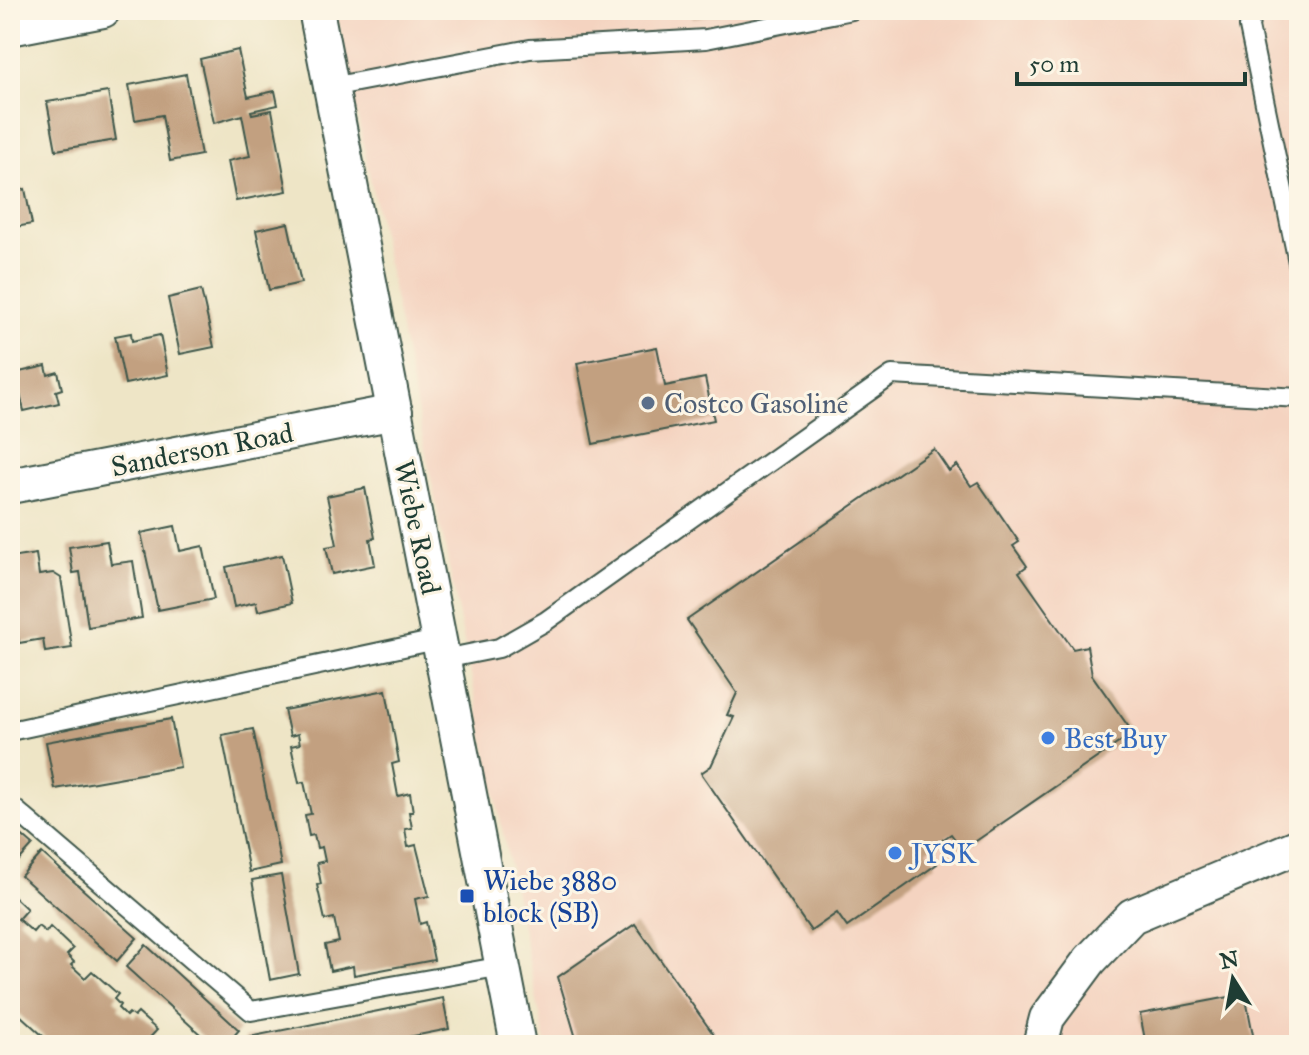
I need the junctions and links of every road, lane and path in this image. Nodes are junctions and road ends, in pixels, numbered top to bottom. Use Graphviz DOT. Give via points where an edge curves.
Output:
graph roads {
  1 [pos="103,10"];
  2 [pos="316,10"];
  3 [pos="852,10"];
  4 [pos="1252,10"];
  5 [pos="10,28"];
  6 [pos="331,87"];
  7 [pos="1299,267"];
  8 [pos="1299,398"];
  9 [pos="395,412"];
  10 [pos="10,486"];
  11 [pos="443,649"];
  12 [pos="10,731"];
  13 [pos="10,805"];
  14 [pos="1299,846"];
  15 [pos="503,966"];
  16 [pos="518,1045"];
  17 [pos="1040,1045"];
  1 -- 5 [label="street"];
  2 -- 6 [label="street, Wiebe Road"];
  3 -- 6 [label="lane" via="706,39 530,49"];
  4 -- 7 [label="lane" via="1249,27"];
  6 -- 9 [label="street, Wiebe Road"];
  8 -- 11 [label="lane" via="892,375 546,621 499,648"];
  9 -- 10 [label="street, Sanderson Road"];
  9 -- 11 [label="street, Wiebe Road"];
  11 -- 12 [label="lane"];
  11 -- 15 [label="street, Wiebe Road"];
  13 -- 15 [label="lane" via="251,1011"];
  14 -- 17 [label="street" via="1132,916 1090,960 1047,1018"];
  15 -- 16 [label="street, Wiebe Road"];
}
